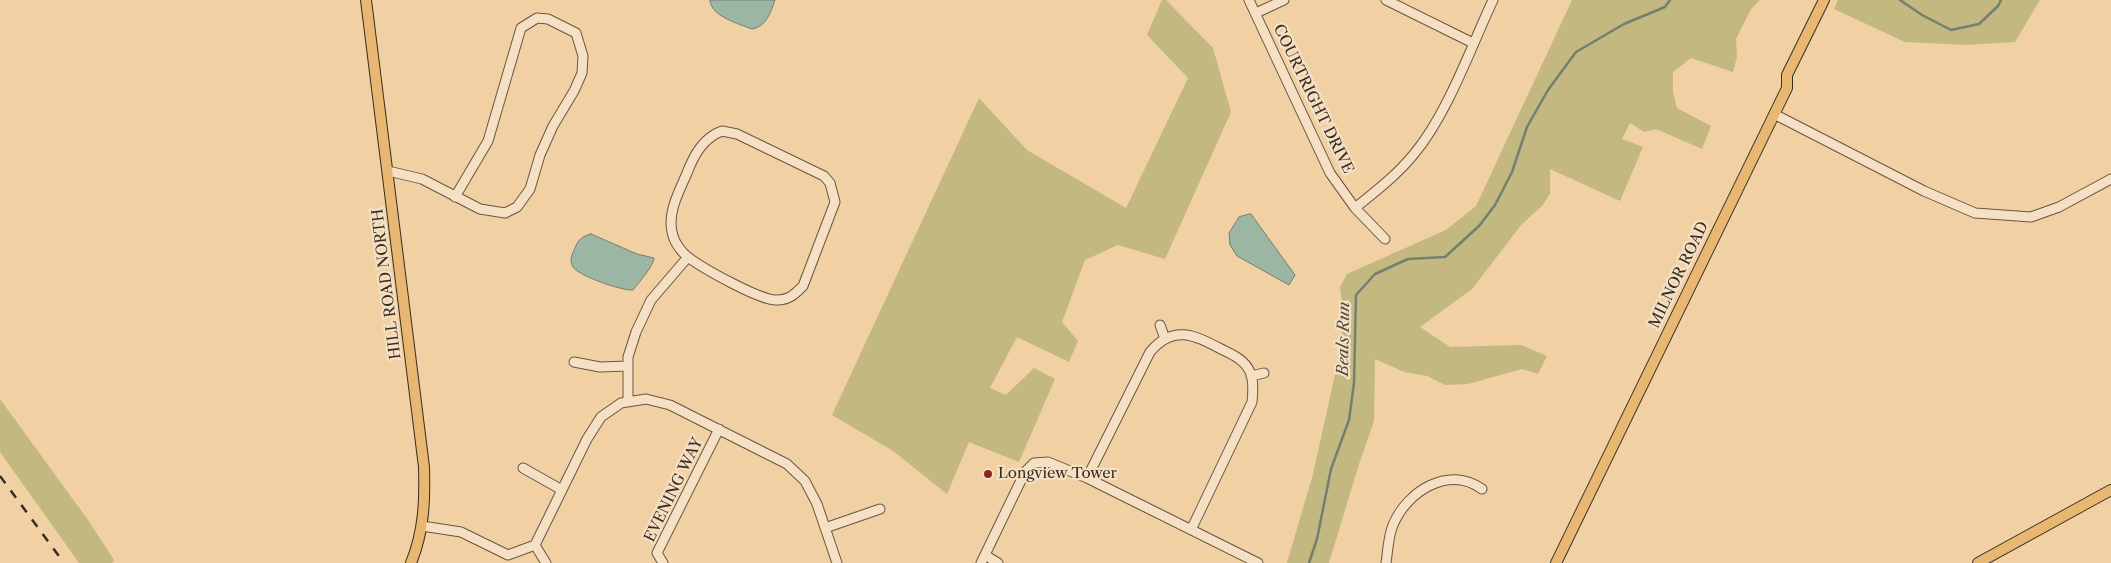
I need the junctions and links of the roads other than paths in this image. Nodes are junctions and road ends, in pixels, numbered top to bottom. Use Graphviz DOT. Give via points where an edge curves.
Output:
graph roads {
  1 [pos="366,0"];
  2 [pos="1249,0"];
  3 [pos="1284,0"];
  4 [pos="1386,0"];
  5 [pos="1493,0"];
  6 [pos="1824,0"];
  7 [pos="1256,13"];
  8 [pos="1473,43"];
  9 [pos="1774,114"];
  10 [pos="388,171"];
  11 [pos="2111,179"];
  12 [pos="455,197"];
  13 [pos="1355,208"];
  14 [pos="1385,238"];
  15 [pos="688,257"];
  16 [pos="1160,325"];
  17 [pos="1165,338"];
  18 [pos="574,362"];
  19 [pos="628,366"];
  20 [pos="1264,373"];
  21 [pos="1251,376"];
  22 [pos="628,402"];
  23 [pos="719,429"];
  24 [pos="523,468"];
  25 [pos="1088,478"];
  26 [pos="1482,489"];
  27 [pos="562,490"];
  28 [pos="2111,490"];
  29 [pos="880,509"];
  30 [pos="422,526"];
  31 [pos="825,528"];
  32 [pos="1191,530"];
  33 [pos="535,545"];
  34 [pos="983,559"];
  35 [pos="411,563"];
  36 [pos="546,563"];
  37 [pos="663,563"];
  38 [pos="837,563"];
  39 [pos="998,563"];
  40 [pos="1258,563"];
  41 [pos="1386,563"];
  42 [pos="1556,563"];
  43 [pos="1978,563"];
  1 -- 10 [label="main road, HILL ROAD NORTH"];
  2 -- 7 [label="street, COURTRIGHT DRIVE"];
  3 -- 7 [label="street"];
  4 -- 8 [label="street"];
  5 -- 8 [label="street"];
  6 -- 9 [label="main road, MILNOR ROAD" via="1787,75 1787,88"];
  7 -- 13 [label="street, COURTRIGHT DRIVE" via="1330,173"];
  8 -- 13 [label="street" via="1442,111 1415,152 1393,177"];
  9 -- 11 [label="street" via="1924,191 1975,213 2030,217 2059,207"];
  9 -- 42 [label="main road, MILNOR ROAD"];
  10 -- 12 [label="street" via="422,180"];
  10 -- 30 [label="main road, HILL ROAD NORTH" via="424,467"];
  12 -- 12 [label="street" via="480,210 505,213 517,207 530,189 540,155 582,73 583,56 576,33 548,19 537,18 521,28 488,141"];
  13 -- 14 [label="street, COURTRIGHT DRIVE"];
  15 -- 15 [label="street" via="768,300 786,299 803,286 830,217 835,202 830,184 824,176 737,134 722,131 713,134 693,158 674,204 673,236"];
  15 -- 19 [label="street" via="651,300 628,357"];
  16 -- 17 [label="street"];
  17 -- 21 [label="street" via="1178,334 1197,336 1238,358"];
  17 -- 25 [label="street" via="1150,352"];
  18 -- 19 [label="street" via="600,367"];
  19 -- 22 [label="street"];
  20 -- 21 [label="street"];
  21 -- 32 [label="street" via="1252,402"];
  22 -- 23 [label="street" via="646,399 670,405"];
  22 -- 27 [label="street" via="621,403 601,417"];
  23 -- 31 [label="street" via="787,464 806,481"];
  23 -- 37 [label="street, EVENING WAY" via="657,553"];
  24 -- 27 [label="street"];
  25 -- 32 [label="street"];
  25 -- 34 [label="street" via="1048,462 1034,463 1025,472"];
  26 -- 41 [label="street" via="1472,482 1449,479 1432,484 1417,494 1393,525"];
  27 -- 33 [label="street"];
  28 -- 43 [label="main road"];
  29 -- 31 [label="street"];
  30 -- 33 [label="street" via="461,532 508,556"];
  30 -- 35 [label="main road, HILL ROAD NORTH"];
  31 -- 38 [label="street"];
  32 -- 40 [label="street"];
  33 -- 36 [label="street"];
  34 -- 39 [label="street"];
}
